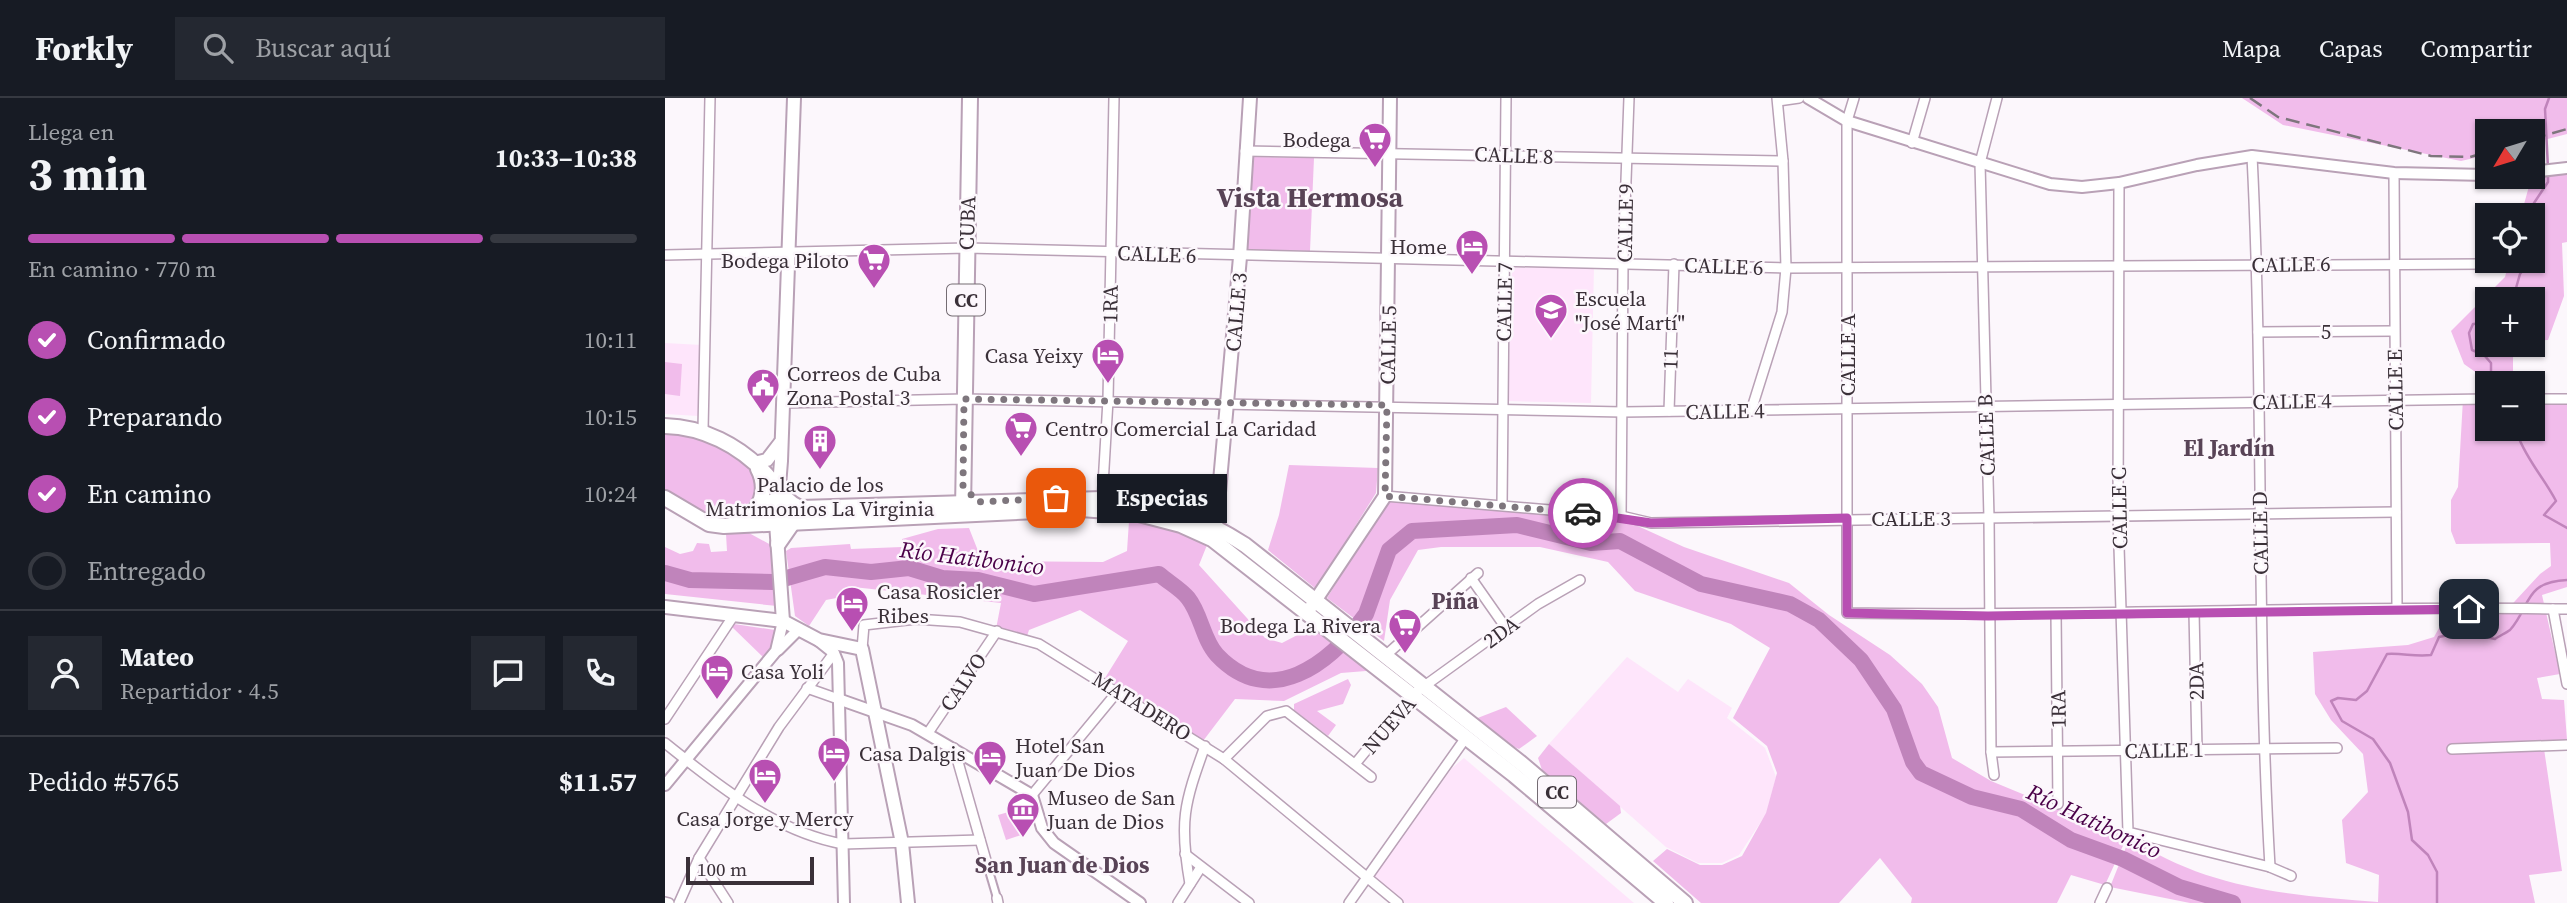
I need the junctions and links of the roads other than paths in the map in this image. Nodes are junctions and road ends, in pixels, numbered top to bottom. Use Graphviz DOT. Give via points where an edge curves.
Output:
graph roads {
  1 [pos="710,98"];
  2 [pos="794,98"];
  3 [pos="970,98"];
  4 [pos="1114,98"];
  5 [pos="1249,98"];
  6 [pos="1390,98"];
  7 [pos="1506,98"];
  8 [pos="1629,98"];
  9 [pos="1799,98"];
  10 [pos="1808,98"];
  11 [pos="1854,98"];
  12 [pos="1925,98"];
  13 [pos="1997,98"];
  14 [pos="1777,100"];
  15 [pos="1847,121"];
  16 [pos="1912,143"];
  17 [pos="1245,151"];
  18 [pos="1391,152"];
  19 [pos="1505,154"];
  20 [pos="2252,156"];
  21 [pos="1626,160"];
  22 [pos="1783,161"];
  23 [pos="1980,163"];
  24 [pos="2394,173"];
  25 [pos="2475,175"];
  26 [pos="2119,183"];
  27 [pos="967,248"];
  28 [pos="1111,252"];
  29 [pos="708,253"];
  30 [pos="786,253"];
  31 [pos="665,255"];
  32 [pos="1240,257"];
  33 [pos="1389,259"];
  34 [pos="1505,261"];
  35 [pos="1623,263"];
  36 [pos="2393,263"];
  37 [pos="1674,264"];
  38 [pos="2257,264"];
  39 [pos="2475,264"];
  40 [pos="2120,266"];
  41 [pos="1786,268"];
  42 [pos="1847,268"];
  43 [pos="1982,269"];
  44 [pos="2394,331"];
  45 [pos="2258,332"];
  46 [pos="964,399"];
  47 [pos="2395,399"];
  48 [pos="2475,399"];
  49 [pos="2545,399"];
  50 [pos="2567,399"];
  51 [pos="1108,400"];
  52 [pos="2258,402"];
  53 [pos="782,403"];
  54 [pos="1229,403"];
  55 [pos="1985,404"];
  56 [pos="2117,404"];
  57 [pos="1387,405"];
  58 [pos="1501,408"];
  59 [pos="1847,408"];
  60 [pos="1669,411"];
  61 [pos="1751,411"];
  62 [pos="1623,412"];
  63 [pos="665,426"];
  64 [pos="703,430"];
  65 [pos="780,443"];
  66 [pos="754,463"];
  67 [pos="778,495"];
  68 [pos="1385,496"];
  69 [pos="665,498"];
  70 [pos="1103,505"];
  71 [pos="1502,505"];
  72 [pos="968,506"];
  73 [pos="2396,512"];
  74 [pos="2260,514"];
  75 [pos="750,515"];
  76 [pos="2118,515"];
  77 [pos="1621,516"];
  78 [pos="1847,518"];
  79 [pos="1989,518"];
  80 [pos="794,521"];
  81 [pos="776,523"];
  82 [pos="724,526"];
  83 [pos="1216,526"];
  84 [pos="778,547"];
  85 [pos="1580,580"];
  86 [pos="784,604"];
  87 [pos="665,607"];
  88 [pos="2397,608"];
  89 [pos="1316,609"];
  90 [pos="2553,609"];
  91 [pos="2567,609"];
  92 [pos="2261,611"];
  93 [pos="2195,612"];
  94 [pos="2056,614"];
  95 [pos="2122,614"];
  96 [pos="734,615"];
  97 [pos="1988,616"];
  98 [pos="783,621"];
  99 [pos="1506,628"];
  100 [pos="799,629"];
  101 [pos="997,631"];
  102 [pos="862,649"];
  103 [pos="839,650"];
  104 [pos="776,652"];
  105 [pos="1379,658"];
  106 [pos="2567,684"];
  107 [pos="807,688"];
  108 [pos="1118,691"];
  109 [pos="1418,691"];
  110 [pos="841,700"];
  111 [pos="876,715"];
  112 [pos="665,719"];
  113 [pos="1470,732"];
  114 [pos="928,733"];
  115 [pos="665,743"];
  116 [pos="2567,745"];
  117 [pos="1205,746"];
  118 [pos="954,748"];
  119 [pos="2263,748"];
  120 [pos="2337,748"];
  121 [pos="2197,749"];
  122 [pos="2452,749"];
  123 [pos="2058,751"];
  124 [pos="2126,751"];
  125 [pos="1991,752"];
  126 [pos="685,759"];
  127 [pos="1224,759"];
  128 [pos="1355,764"];
  129 [pos="1994,775"];
  130 [pos="1371,777"];
  131 [pos="667,780"];
  132 [pos="1033,795"];
  133 [pos="737,797"];
  134 [pos="2058,804"];
  135 [pos="980,840"];
  136 [pos="1604,840"];
  137 [pos="902,843"];
  138 [pos="843,844"];
  139 [pos="1185,854"];
  140 [pos="699,858"];
  141 [pos="987,864"];
  142 [pos="1201,867"];
  143 [pos="2270,867"];
  144 [pos="2291,876"];
  145 [pos="1364,877"];
  146 [pos="1190,884"];
  147 [pos="2107,888"];
  148 [pos="998,900"];
  149 [pos="679,903"];
  150 [pos="728,903"];
  151 [pos="844,903"];
  152 [pos="908,903"];
  153 [pos="1140,903"];
  154 [pos="1178,903"];
  155 [pos="1249,903"];
  156 [pos="1349,903"];
  157 [pos="1398,903"];
  158 [pos="1666,903"];
  159 [pos="1685,903"];
  160 [pos="2100,903"];
  1 -- 29 [label="street"];
  2 -- 30 [label="main road"];
  3 -- 27 [label="main road, CUBA / CC"];
  4 -- 28 [label="street, 1RA"];
  5 -- 17 [label="main road, CALLE 3"];
  6 -- 18 [label="main road, CALLE 5"];
  7 -- 19 [label="street, CALLE 7"];
  8 -- 21 [label="street, CALLE 9"];
  9 -- 14 [label="street"];
  10 -- 15 [label="street"];
  11 -- 15 [label="street, CALLE A"];
  12 -- 16 [label="street"];
  13 -- 23 [label="street, CALLE B"];
  14 -- 22 [label="street"];
  15 -- 16 [label="street"];
  15 -- 42 [label="street, CALLE A"];
  16 -- 23 [label="street"];
  17 -- 18 [label="street, CALLE 8"];
  17 -- 32 [label="main road, CALLE 3"];
  18 -- 19 [label="street, CALLE 8"];
  18 -- 33 [label="main road, CALLE 5"];
  19 -- 21 [label="street, CALLE 8"];
  19 -- 34 [label="street, CALLE 7"];
  20 -- 24 [label="street"];
  20 -- 26 [label="street"];
  20 -- 38 [label="street, CALLE D"];
  21 -- 22 [label="street, CALLE 8"];
  21 -- 35 [label="street, CALLE 9"];
  22 -- 41 [label="street"];
  23 -- 26 [label="street" via="2050,184"];
  23 -- 43 [label="street, CALLE B"];
  24 -- 25 [label="street"];
  24 -- 36 [label="street, CALLE E"];
  26 -- 40 [label="street, CALLE C"];
  27 -- 28 [label="street, CALLE 6"];
  27 -- 30 [label="street, CALLE 6"];
  27 -- 46 [label="main road, CUBA / CC"];
  28 -- 32 [label="street, CALLE 6"];
  28 -- 51 [label="street, 1RA"];
  29 -- 30 [label="street, CALLE 6"];
  29 -- 31 [label="street, CALLE 6"];
  29 -- 64 [label="street"];
  30 -- 53 [label="main road"];
  32 -- 33 [label="street, CALLE 6"];
  32 -- 54 [label="main road, CALLE 3"];
  33 -- 34 [label="street, CALLE 6"];
  33 -- 57 [label="main road, CALLE 5"];
  34 -- 35 [label="street, CALLE 6"];
  34 -- 58 [label="street, CALLE 7"];
  35 -- 37 [label="street, CALLE 6"];
  35 -- 62 [label="street, CALLE 9"];
  36 -- 38 [label="street, CALLE 6"];
  36 -- 39 [label="street, CALLE 6"];
  36 -- 44 [label="street, CALLE E"];
  37 -- 41 [label="street, CALLE 6"];
  37 -- 60 [label="street, 11"];
  38 -- 40 [label="street, CALLE 6"];
  38 -- 45 [label="street, CALLE D"];
  40 -- 43 [label="street, CALLE 6"];
  40 -- 56 [label="street, CALLE C"];
  41 -- 42 [label="street, CALLE 6"];
  41 -- 61 [label="street" via="1782,312"];
  42 -- 43 [label="street, CALLE 6"];
  42 -- 59 [label="street, CALLE A"];
  43 -- 55 [label="street, CALLE B"];
  44 -- 45 [label="street, 5"];
  44 -- 47 [label="street, CALLE E"];
  45 -- 52 [label="street, CALLE D"];
  46 -- 51 [label="street, CALLE 4"];
  46 -- 53 [label="street, CALLE 4"];
  46 -- 72 [label="main road, CUBA / CC" via="963,486"];
  47 -- 48 [label="street, CALLE 4"];
  47 -- 52 [label="street, CALLE 4"];
  47 -- 73 [label="street, CALLE E"];
  49 -- 50 [label="street"];
  51 -- 54 [label="street, CALLE 4"];
  51 -- 70 [label="street, 1RA"];
  52 -- 56 [label="street, CALLE 4"];
  52 -- 74 [label="street, CALLE D"];
  53 -- 65 [label="main road"];
  54 -- 57 [label="street, CALLE 4"];
  54 -- 83 [label="main road, CALLE 3"];
  55 -- 56 [label="street, CALLE 4"];
  55 -- 59 [label="street, CALLE 4"];
  55 -- 79 [label="street, CALLE B"];
  56 -- 76 [label="street, CALLE C"];
  57 -- 58 [label="street, CALLE 4"];
  57 -- 68 [label="main road, CALLE 5"];
  58 -- 62 [label="street, CALLE 4"];
  58 -- 71 [label="street, CALLE 7"];
  59 -- 61 [label="street, CALLE 4"];
  59 -- 78 [label="street, CALLE A"];
  60 -- 61 [label="street, CALLE 4"];
  60 -- 62 [label="street, CALLE 4"];
  62 -- 77 [label="street, CALLE 9"];
  63 -- 64 [label="main road"];
  64 -- 66 [label="main road"];
  65 -- 66 [label="main road" via="769,459"];
  65 -- 67 [label="main road"];
  66 -- 67 [label="main road"];
  66 -- 75 [label="main road" via="762,476 762,498"];
  67 -- 72 [label="main road" via="807,509"];
  67 -- 75 [label="main road"];
  67 -- 81 [label="main road"];
  68 -- 71 [label="street, CALLE 3"];
  68 -- 89 [label="main road"];
  69 -- 82 [label="main road, CC" via="709,524"];
  70 -- 72 [label="main road, CC"];
  70 -- 83 [label="main road, CC" via="1152,503"];
  70 -- 89 [label="main road, CC" via="1157,518 1212,539"];
  71 -- 77 [label="street, CALLE 3"];
  72 -- 80 [label="main road, CC" via="922,516"];
  73 -- 74 [label="street, CALLE 3"];
  73 -- 88 [label="street, CALLE E"];
  74 -- 76 [label="street, CALLE 3"];
  74 -- 92 [label="street, CALLE D"];
  75 -- 82 [label="main road"];
  76 -- 79 [label="street, CALLE 3"];
  76 -- 95 [label="street, CALLE C"];
  77 -- 78 [label="street, CALLE 3" via="1651,523"];
  78 -- 79 [label="street, CALLE 3"];
  78 -- 97 [label="street, CALLE A" via="1847,613"];
  79 -- 97 [label="street, CALLE B"];
  80 -- 81 [label="main road, CC"];
  80 -- 84 [label="main road"];
  81 -- 82 [label="main road, CC"];
  81 -- 84 [label="main road"];
  83 -- 89 [label="main road, CC"];
  84 -- 86 [label="main road"];
  85 -- 99 [label="street, 2DA"];
  86 -- 98 [label="main road"];
  86 -- 100 [label="main road"];
  87 -- 96 [label="main road"];
  88 -- 90 [label="street"];
  88 -- 92 [label="street"];
  89 -- 105 [label="main road, CC"];
  90 -- 91 [label="street"];
  90 -- 106 [label="street"];
  92 -- 93 [label="street"];
  92 -- 119 [label="street, CALLE D"];
  93 -- 95 [label="street"];
  93 -- 121 [label="street, 2DA"];
  94 -- 95 [label="street"];
  94 -- 97 [label="street"];
  94 -- 123 [label="street, 1RA"];
  95 -- 124 [label="street, CALLE C"];
  96 -- 98 [label="main road"];
  96 -- 112 [label="street"];
  97 -- 125 [label="street, CALLE B"];
  98 -- 100 [label="main road"];
  98 -- 104 [label="street"];
  99 -- 105 [label="street" via="1474,576"];
  99 -- 109 [label="street, 2DA"];
  100 -- 103 [label="main road"];
  100 -- 104 [label="street"];
  101 -- 102 [label="street, MATADERO" via="960,622 916,620 864,625"];
  101 -- 108 [label="street, MATADERO" via="1039,644"];
  101 -- 114 [label="street, CALVO"];
  102 -- 103 [label="main road" via="855,645"];
  102 -- 111 [label="main road"];
  103 -- 107 [label="street"];
  103 -- 110 [label="street"];
  104 -- 126 [label="street"];
  105 -- 109 [label="main road, CC"];
  107 -- 110 [label="street"];
  107 -- 133 [label="street"];
  108 -- 117 [label="street, MATADERO"];
  108 -- 132 [label="street"];
  109 -- 113 [label="main road, CC"];
  109 -- 128 [label="street, NUEVA"];
  110 -- 111 [label="street"];
  110 -- 138 [label="street"];
  111 -- 114 [label="street"];
  111 -- 137 [label="main road"];
  113 -- 136 [label="main road, CC"];
  113 -- 145 [label="street"];
  114 -- 118 [label="street"];
  115 -- 126 [label="street"];
  116 -- 122 [label="street"];
  117 -- 127 [label="street, MATADERO"];
  117 -- 139 [label="street" via="1185,801"];
  118 -- 132 [label="street"];
  118 -- 135 [label="street"];
  119 -- 120 [label="street, CALLE 1"];
  119 -- 121 [label="street, CALLE 1"];
  119 -- 143 [label="street, CALLE D"];
  121 -- 124 [label="street, CALLE 1"];
  123 -- 124 [label="street, CALLE 1"];
  123 -- 125 [label="street, CALLE 1"];
  123 -- 134 [label="street, 1RA"];
  124 -- 143 [label="street, CALLE C" via="2128,832"];
  125 -- 129 [label="street, CALLE B"];
  126 -- 131 [label="street"];
  126 -- 133 [label="street"];
  127 -- 128 [label="street, NUEVA" via="1267,716 1286,711"];
  127 -- 145 [label="street, MATADERO"];
  128 -- 130 [label="street, NUEVA"];
  132 -- 153 [label="street" via="1042,828 1053,843"];
  133 -- 138 [label="street" via="788,827"];
  133 -- 140 [label="street"];
  135 -- 137 [label="street"];
  135 -- 141 [label="street"];
  136 -- 158 [label="main road, CC"];
  136 -- 159 [label="main road, CC"];
  137 -- 138 [label="street"];
  137 -- 152 [label="main road"];
  138 -- 151 [label="street"];
  139 -- 142 [label="street"];
  139 -- 146 [label="street"];
  140 -- 149 [label="street"];
  140 -- 150 [label="street"];
  141 -- 148 [label="street"];
  142 -- 146 [label="street"];
  142 -- 155 [label="street"];
  143 -- 144 [label="street"];
  145 -- 156 [label="street"];
  145 -- 157 [label="street, MATADERO"];
  146 -- 154 [label="street"];
  147 -- 160 [label="street"];
}
